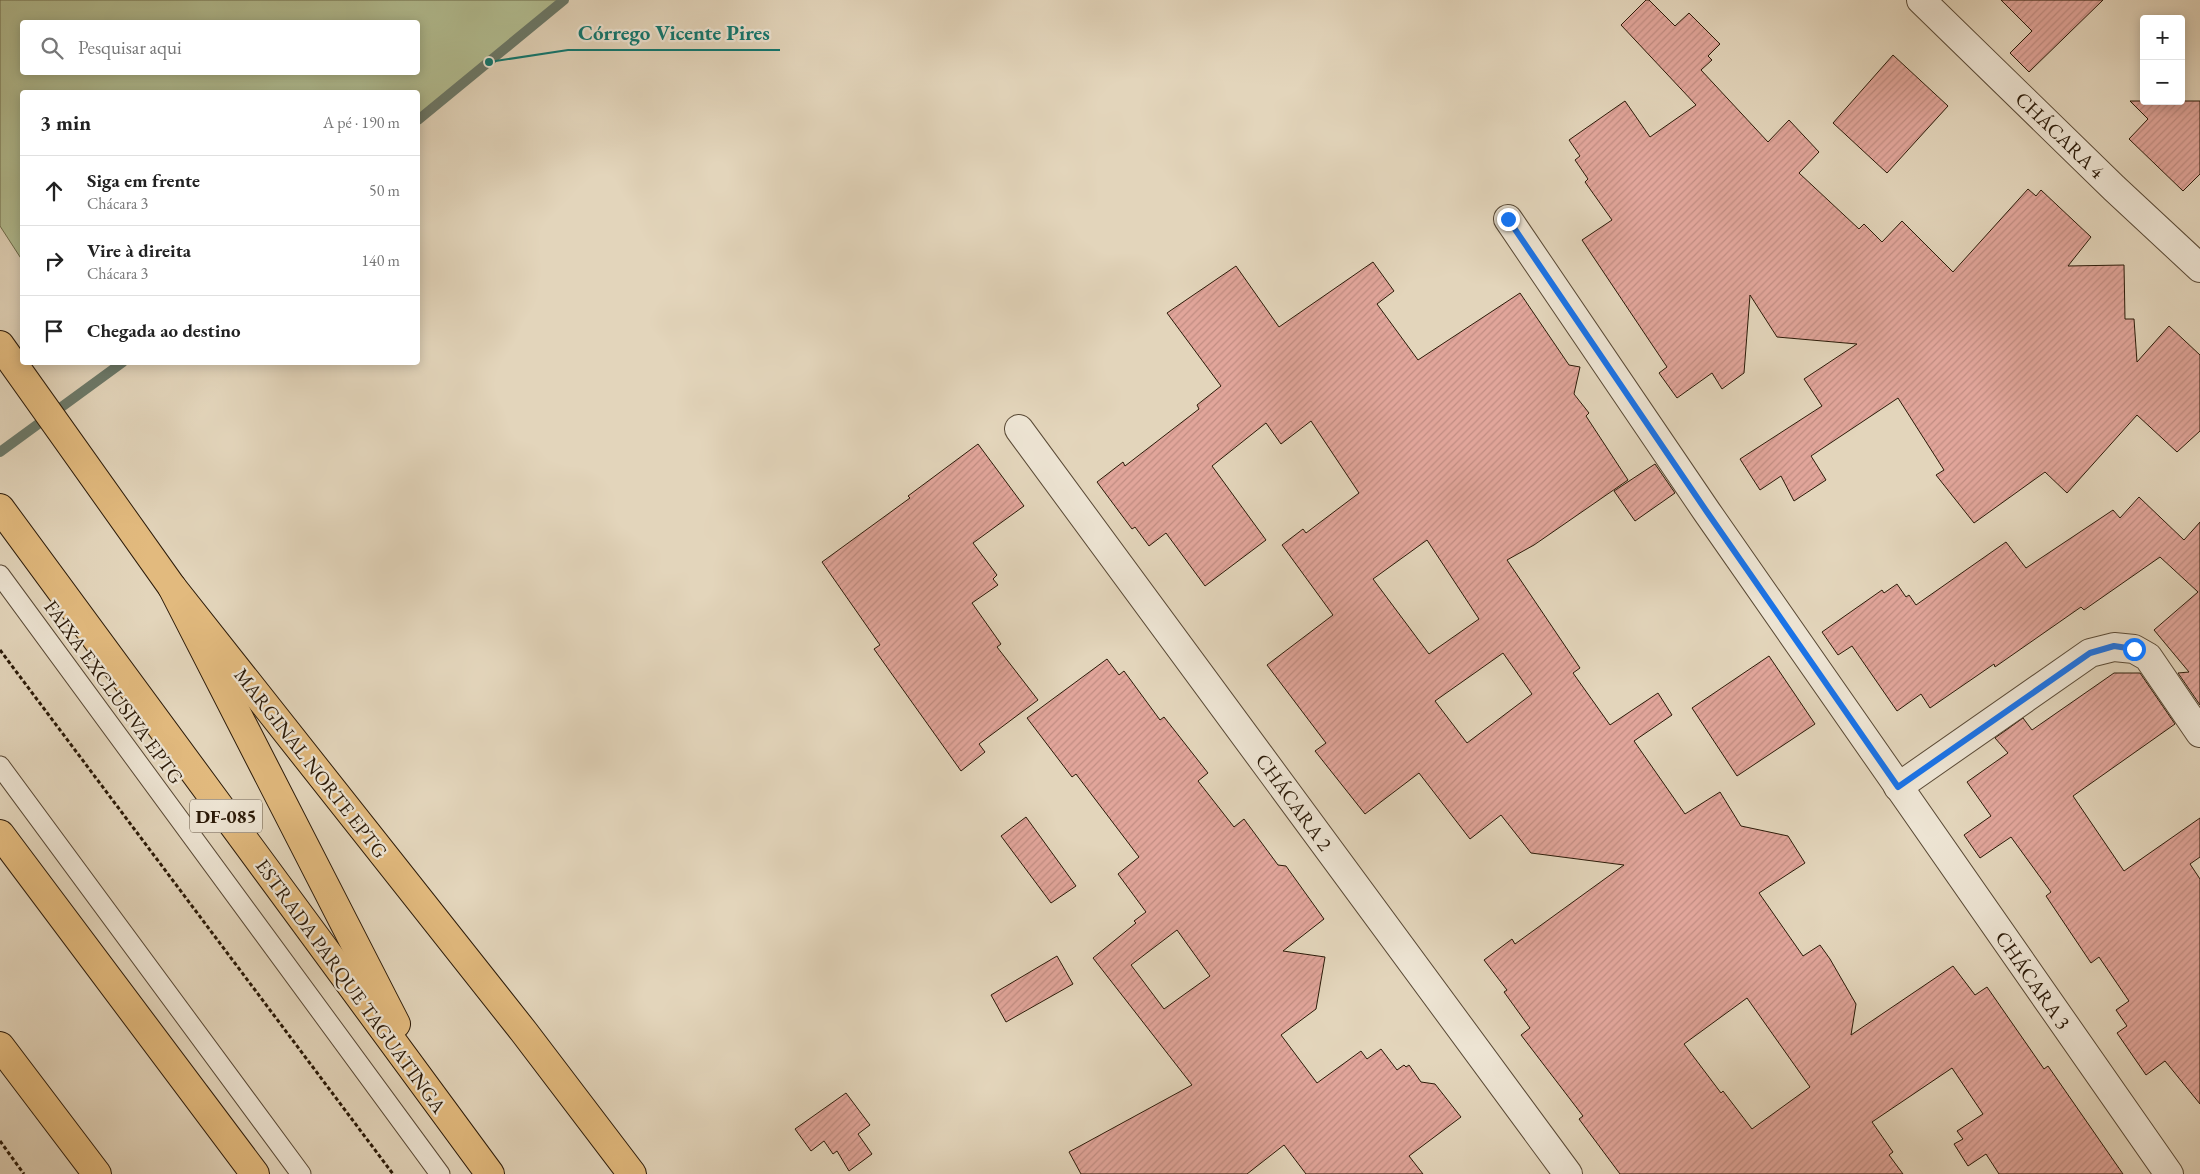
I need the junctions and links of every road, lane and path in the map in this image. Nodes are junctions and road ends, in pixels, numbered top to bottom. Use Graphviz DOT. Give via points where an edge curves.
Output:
graph roads {
  1 [pos="1921,0"];
  2 [pos="1508,219"];
  3 [pos="2200,268"];
  4 [pos="0,345"];
  5 [pos="1019,430"];
  6 [pos="0,508"];
  7 [pos="0,575"];
  8 [pos="172,587"];
  9 [pos="0,650"];
  10 [pos="2200,733"];
  11 [pos="0,766"];
  12 [pos="1898,787"];
  13 [pos="0,834"];
  14 [pos="0,1046"];
  15 [pos="434,1099"];
  16 [pos="0,1141"];
  17 [pos="24,1174"];
  18 [pos="97,1174"];
  19 [pos="255,1174"];
  20 [pos="301,1174"];
  21 [pos="393,1174"];
  22 [pos="440,1174"];
  23 [pos="490,1174"];
  24 [pos="632,1174"];
  25 [pos="1568,1174"];
  26 [pos="2169,1174"];
  1 -- 3 [label="street, CHÁCARA 4"];
  2 -- 12 [label="street, CHÁCARA 3"];
  4 -- 8 [label="main road, MARGINAL NORTE EPTG"];
  5 -- 25 [label="street, CHÁCARA 2"];
  6 -- 15 [label="main road, ESTRADA PARQUE TAGUATINGA / DF-085"];
  7 -- 22 [label="lane, FAIXA EXCLUSIVA EPTG"];
  8 -- 15 [label="main road"];
  8 -- 24 [label="main road, MARGINAL NORTE EPTG" via="524,1032"];
  9 -- 21 [label="path"];
  10 -- 12 [label="street" via="2148,656 2134,649 2114,646 2090,653"];
  11 -- 20 [label="lane"];
  12 -- 26 [label="street, CHÁCARA 3"];
  13 -- 19 [label="main road"];
  14 -- 18 [label="main road"];
  15 -- 23 [label="main road, ESTRADA PARQUE TAGUATINGA / DF-085"];
  16 -- 17 [label="path"];
}
